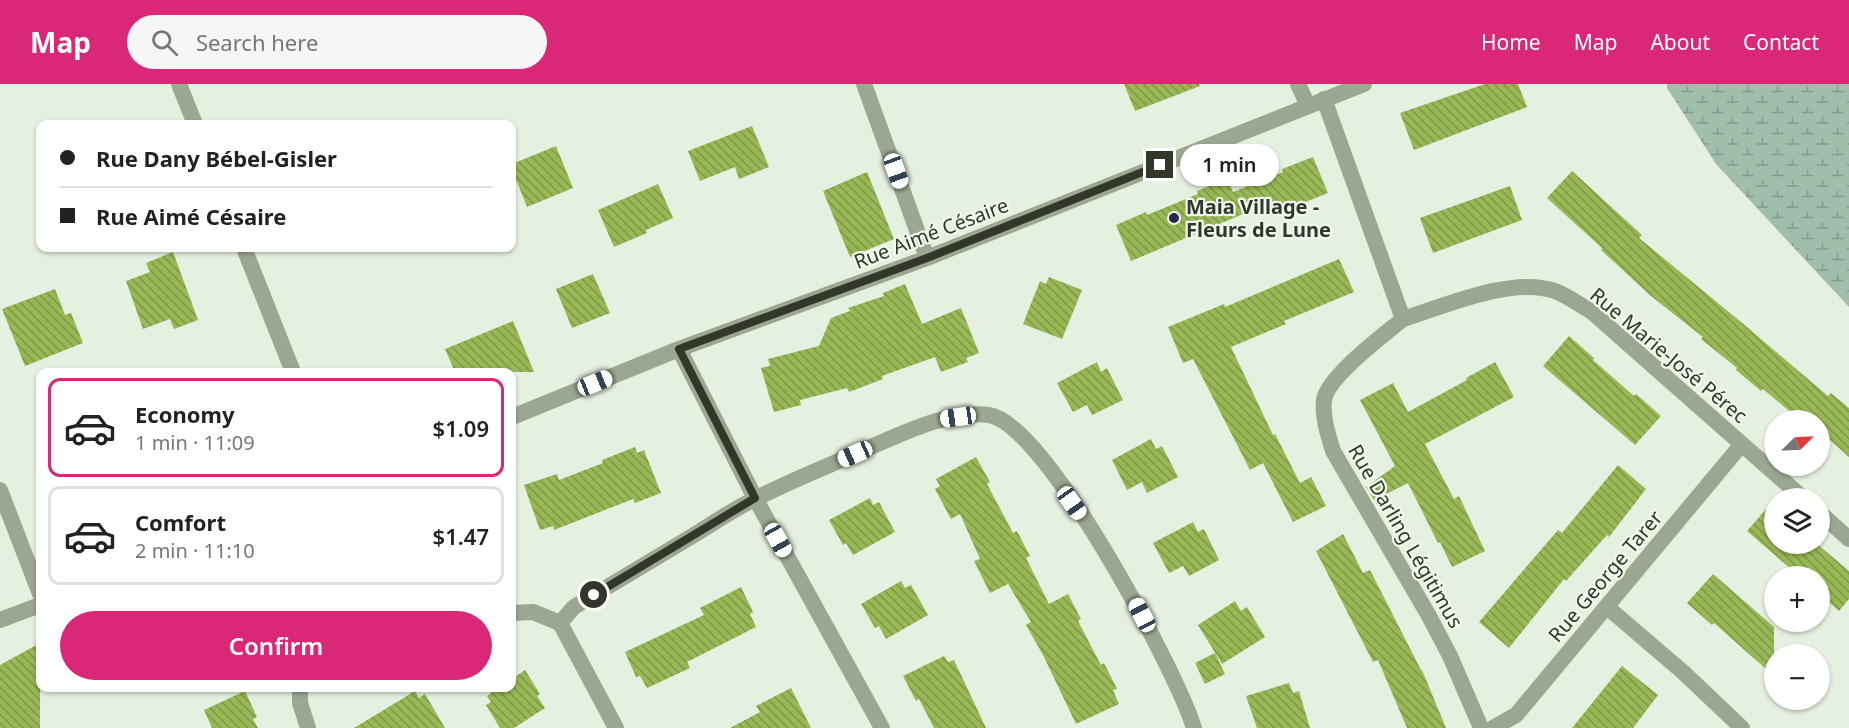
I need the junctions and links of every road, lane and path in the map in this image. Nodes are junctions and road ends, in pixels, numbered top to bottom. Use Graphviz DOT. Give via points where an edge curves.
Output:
graph roads {
  1 [pos="179,84"];
  2 [pos="864,84"];
  3 [pos="1298,84"];
  4 [pos="1364,84"];
  5 [pos="1324,99"];
  6 [pos="1308,106"];
  7 [pos="193,120"];
  8 [pos="246,252"];
  9 [pos="927,258"];
  10 [pos="1402,319"];
  11 [pos="679,349"];
  12 [pos="291,368"];
  13 [pos="516,415"];
  14 [pos="1742,444"];
  15 [pos="1792,488"];
  16 [pos="0,490"];
  17 [pos="755,498"];
  18 [pos="1830,522"];
  19 [pos="1849,539"];
  20 [pos="36,584"];
  21 [pos="36,606"];
  22 [pos="1607,607"];
  23 [pos="516,613"];
  24 [pos="0,620"];
  25 [pos="560,623"];
  26 [pos="300,692"];
  27 [pos="308,728"];
  28 [pos="616,728"];
  29 [pos="882,728"];
  30 [pos="1194,728"];
  31 [pos="1481,728"];
  32 [pos="1493,728"];
  33 [pos="1742,728"];
  1 -- 7 [label="street"];
  2 -- 9 [label="street"];
  3 -- 6 [label="street"];
  4 -- 5 [label="street, Rue Aimé Césaire"];
  5 -- 6 [label="street, Rue Aimé Césaire"];
  5 -- 10 [label="street"];
  6 -- 9 [label="street, Rue Aimé Césaire"];
  8 -- 12 [label="street"];
  9 -- 11 [label="street, Rue Aimé Césaire"];
  10 -- 14 [label="street, Rue Marie-José Pérec" via="1493,291 1532,286 1558,292 1592,312"];
  10 -- 31 [label="street, Rue Darling Légitimus" via="1332,383 1324,399 1327,431 1333,451 1445,646"];
  11 -- 13 [label="street, Rue Aimé Césaire"];
  11 -- 17 [label="street"];
  14 -- 15 [label="street, Rue Marie-José Pérec"];
  14 -- 22 [label="street, Rue George Tarer"];
  16 -- 20 [label="street"];
  17 -- 25 [label="street" via="574,607"];
  17 -- 29 [label="street"];
  17 -- 30 [label="street" via="943,419 991,415 1009,423 1059,484 1126,585 1164,655"];
  18 -- 19 [label="street"];
  21 -- 24 [label="street"];
  22 -- 32 [label="street, Rue George Tarer" via="1516,715"];
  22 -- 33 [label="street"];
  23 -- 25 [label="street" via="534,612"];
  25 -- 28 [label="street"];
  26 -- 27 [label="street"];
}
